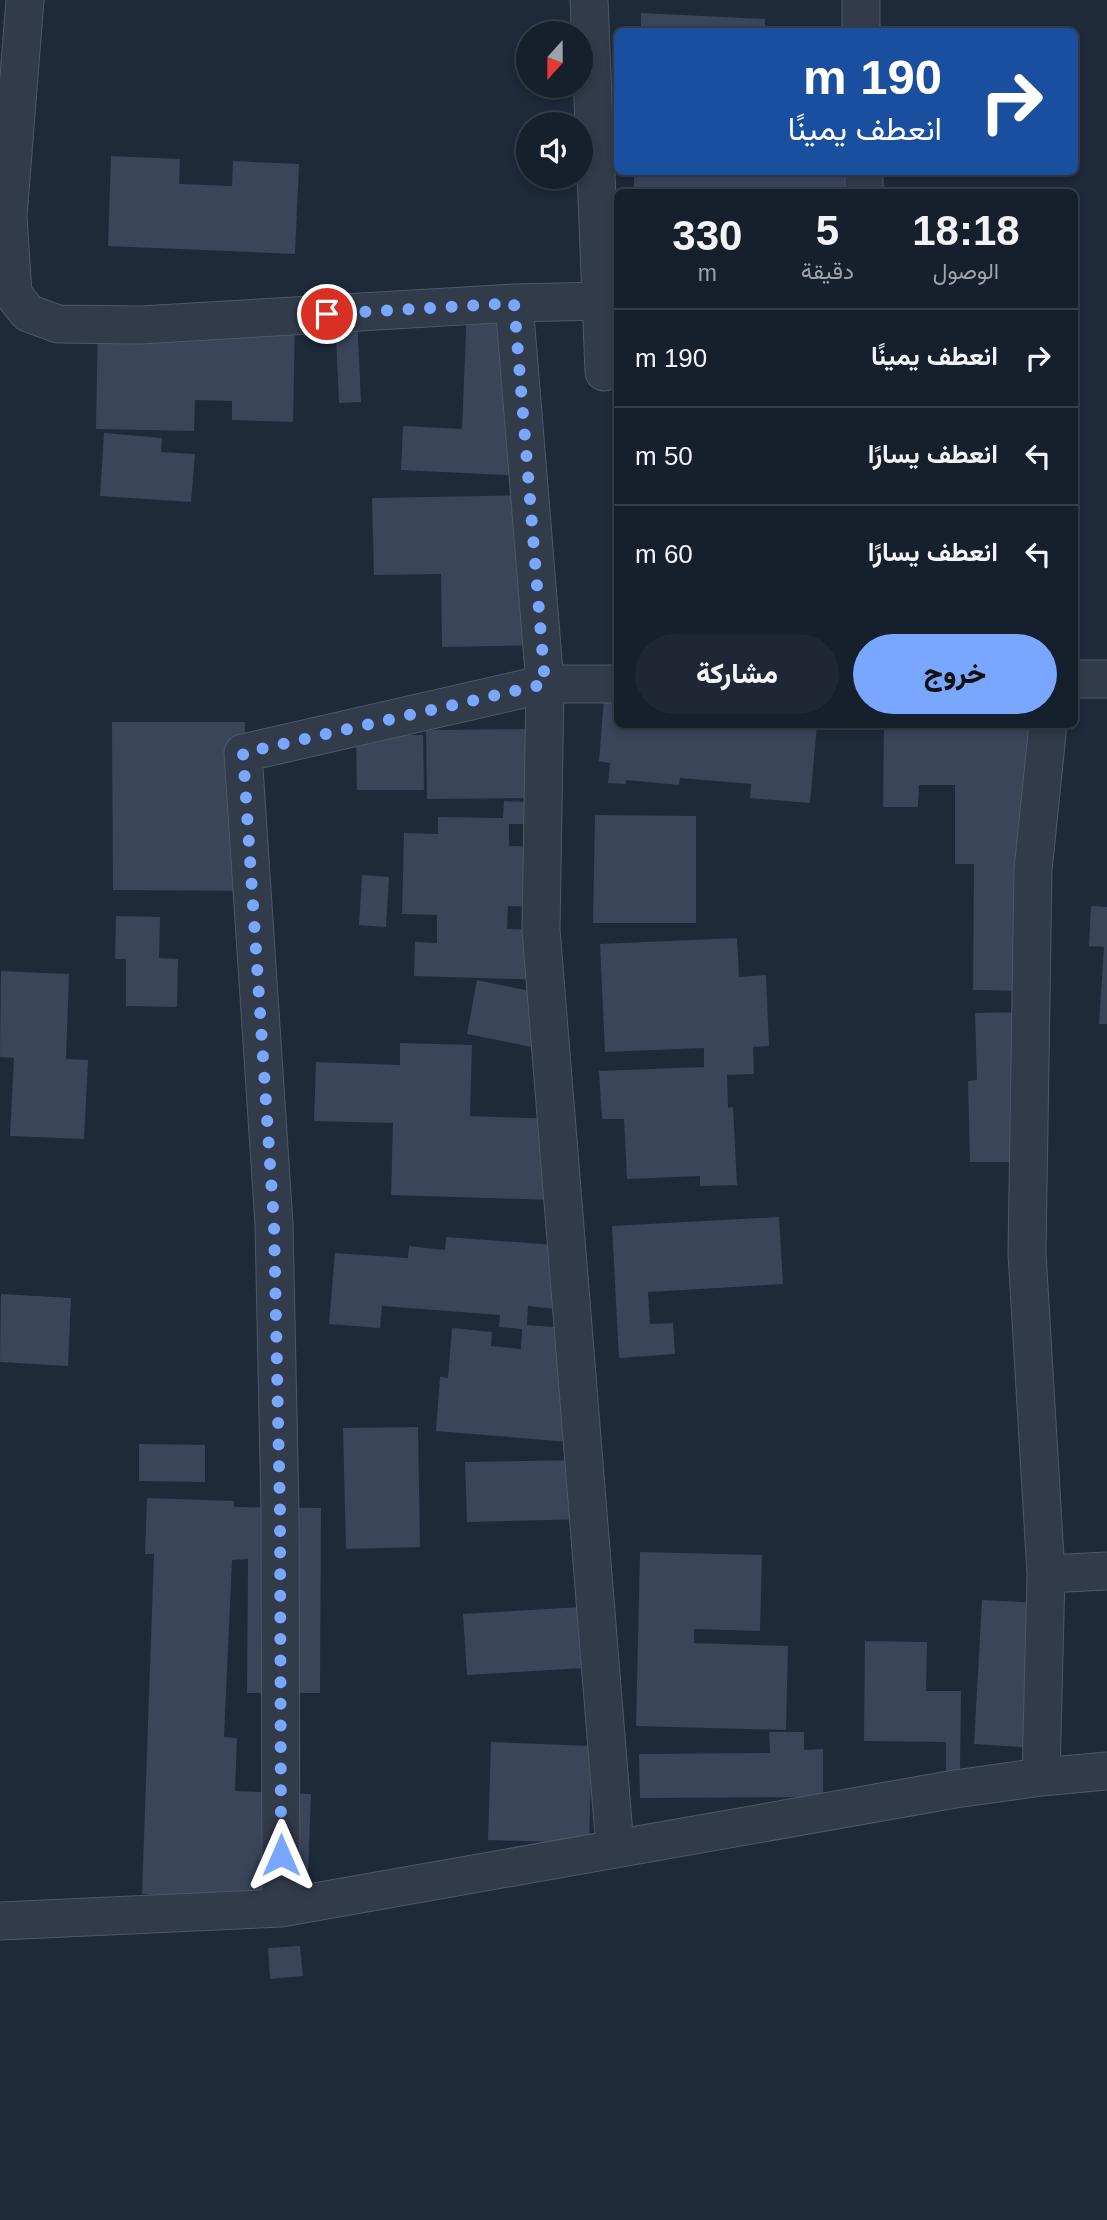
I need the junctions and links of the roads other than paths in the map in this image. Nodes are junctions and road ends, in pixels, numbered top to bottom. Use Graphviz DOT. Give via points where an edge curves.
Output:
graph roads {
  1 [pos="25,0"];
  2 [pos="589,0"];
  3 [pos="861,0"];
  4 [pos="861,28"];
  5 [pos="601,301"];
  6 [pos="514,303"];
  7 [pos="604,372"];
  8 [pos="1078,679"];
  9 [pos="1107,679"];
  10 [pos="545,684"];
  11 [pos="614,684"];
  12 [pos="1048,728"];
  13 [pos="1107,1571"];
  14 [pos="1046,1574"];
  15 [pos="1107,1772"];
  16 [pos="1041,1777"];
  17 [pos="614,1848"];
  18 [pos="282,1908"];
  19 [pos="0,1921"];
  1 -- 6 [label="street" via="8,216 13,294 28,313 58,324 140,325"];
  2 -- 5 [label="street"];
  3 -- 4 [label="street"];
  5 -- 6 [label="street"];
  5 -- 7 [label="street"];
  6 -- 10 [label="street"];
  8 -- 9 [label="street"];
  10 -- 11 [label="street"];
  10 -- 17 [label="street" via="541,929"];
  10 -- 18 [label="street" via="243,753 274,1224"];
  12 -- 14 [label="street" via="1034,870 1027,1253"];
  13 -- 14 [label="street"];
  14 -- 16 [label="street"];
  15 -- 16 [label="street"];
  16 -- 17 [label="street"];
  17 -- 18 [label="street"];
  18 -- 19 [label="street"];
}
